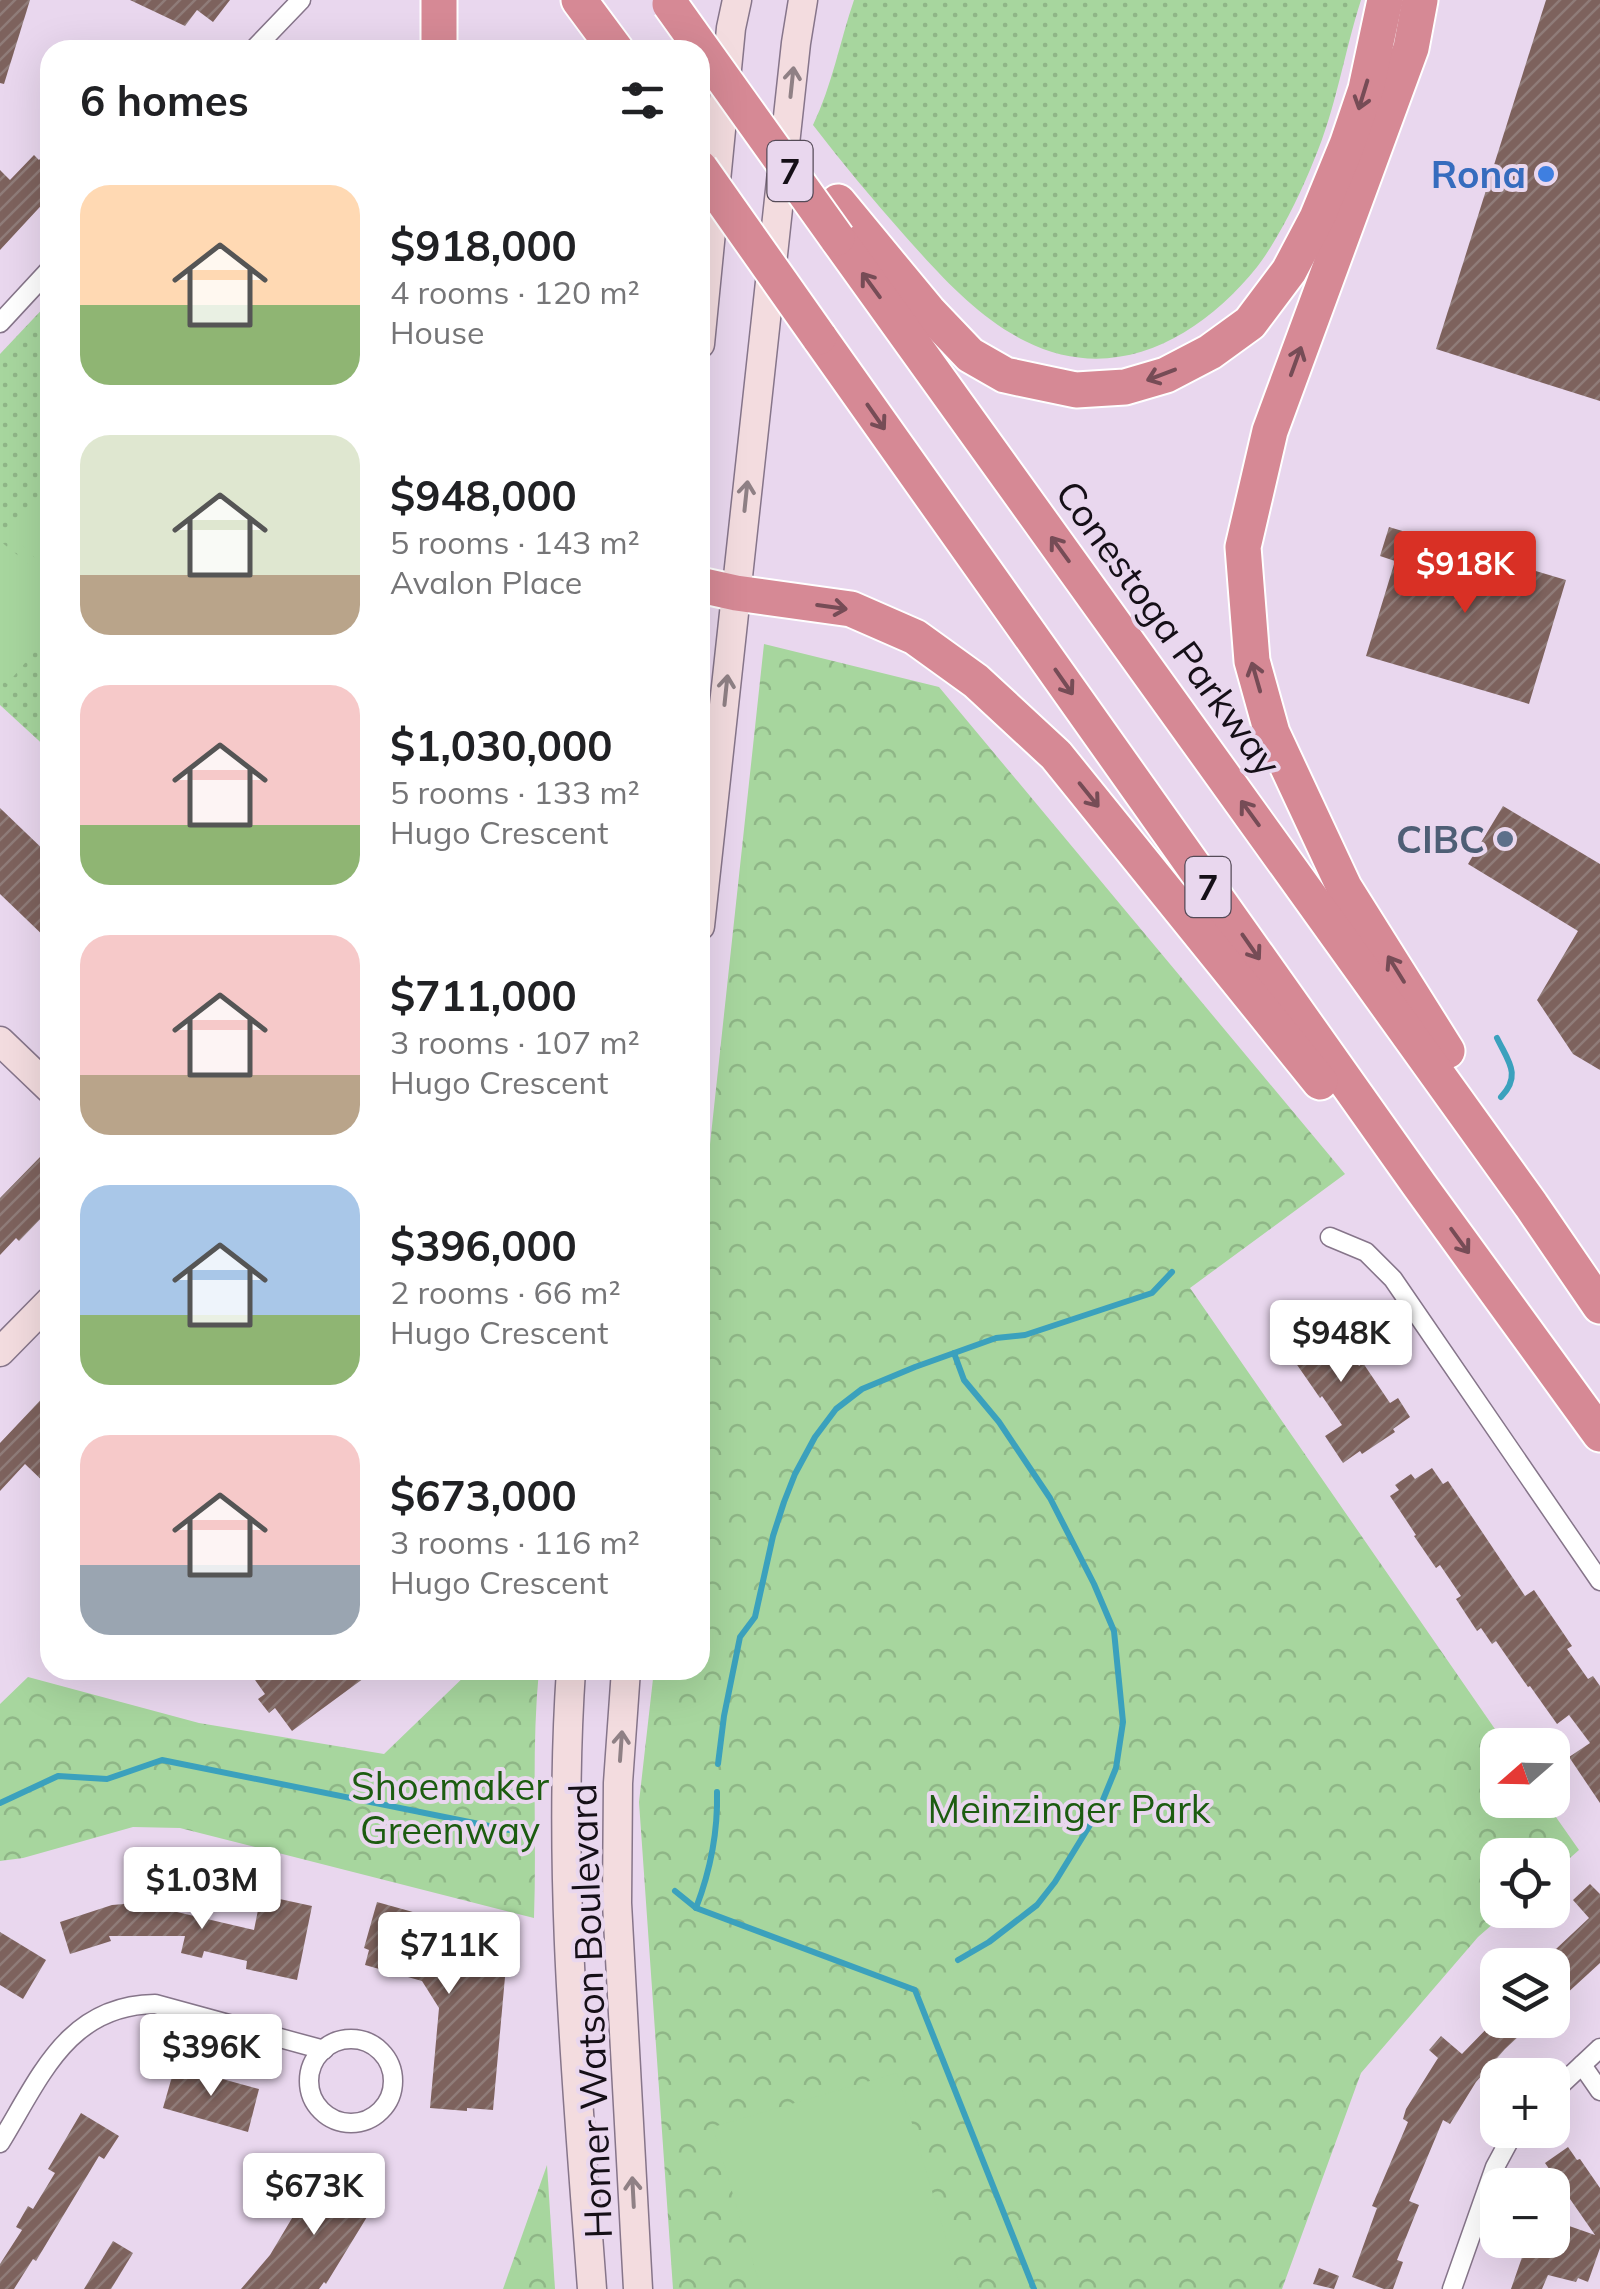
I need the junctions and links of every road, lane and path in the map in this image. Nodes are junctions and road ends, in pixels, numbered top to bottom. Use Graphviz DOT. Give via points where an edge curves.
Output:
graph roads {
  1 [pos="302,0"];
  2 [pos="439,0"];
  3 [pos="579,0"];
  4 [pos="737,0"];
  5 [pos="804,0"];
  6 [pos="824,0"];
  7 [pos="1385,0"];
  8 [pos="1420,0"];
  9 [pos="669,2"];
  10 [pos="263,40"];
  11 [pos="439,40"];
  12 [pos="609,40"];
  13 [pos="696,40"];
  14 [pos="796,43"];
  15 [pos="710,59"];
  16 [pos="742,104"];
  17 [pos="710,182"];
  18 [pos="710,245"];
  19 [pos="40,280"];
  20 [pos="0,323"];
  21 [pos="710,592"];
  22 [pos="734,608"];
  23 [pos="710,832"];
  24 [pos="0,1041"];
  25 [pos="40,1080"];
  26 [pos="1420,1186"];
  27 [pos="1531,1205"];
  28 [pos="1330,1237"];
  29 [pos="1600,1306"];
  30 [pos="40,1311"];
  31 [pos="0,1352"];
  32 [pos="1600,1434"];
  33 [pos="1600,1582"];
  34 [pos="570,1680"];
  35 [pos="625,1680"];
  36 [pos="1600,2048"];
  37 [pos="324,2050"];
  38 [pos="1582,2064"];
  39 [pos="1570,2076"];
  40 [pos="1600,2092"];
  41 [pos="0,2143"];
  42 [pos="1505,2148"];
  43 [pos="592,2289"];
  44 [pos="638,2289"];
  45 [pos="1452,2289"];
  1 -- 10 [label="street"];
  2 -- 11 [label="highway"];
  3 -- 12 [label="highway"];
  4 -- 18 [label="main road"];
  5 -- 14 [label="main road"];
  6 -- 14 [label="main road"];
  7 -- 16 [label="highway, one-way" via="1347,145 1289,272 1250,323 1210,352 1125,388 1076,390 1005,374 970,355 778,129"];
  27 -- 8 [label="highway, one-way" via="1497,1132 1344,886 1272,733 1252,661 1243,547 1270,431 1411,48"];
  9 -- 13 [label="highway, Conestoga Parkway / 7, bridge"];
  22 -- 14 [label="main road, one-way"];
  15 -- 16 [label="highway, Conestoga Parkway / 7, bridge"];
  27 -- 16 [label="highway, Conestoga Parkway / 7, one-way, bridge"];
  17 -- 26 [label="highway, 7, one-way, bridge"];
  19 -- 20 [label="street"];
  21 -- 22 [label="highway"];
  23 -- 22 [label="main road, one-way"];
  22 -- 26 [label="highway, one-way" via="851,609 915,637 976,680 1056,754 1370,1144"];
  24 -- 25 [label="main road"];
  26 -- 32 [label="highway, 7, one-way"];
  27 -- 29 [label="highway, Conestoga Parkway / 7"];
  28 -- 33 [label="street" via="1366,1252 1393,1279"];
  30 -- 31 [label="main road"];
  34 -- 43 [label="main road, Homer Watson Boulevard" via="565,1880"];
  44 -- 35 [label="main road, Homer Watson Boulevard, one-way" via="617,1903"];
  36 -- 38 [label="street"];
  37 -- 37 [label="street" via="351,2038 382,2052 394,2078 383,2110 345,2124 320,2110 309,2086"];
  37 -- 41 [label="street" via="155,2004 112,2010 79,2028 55,2053"];
  38 -- 39 [label="street"];
  38 -- 40 [label="street"];
  42 -- 45 [label="street"];
}
